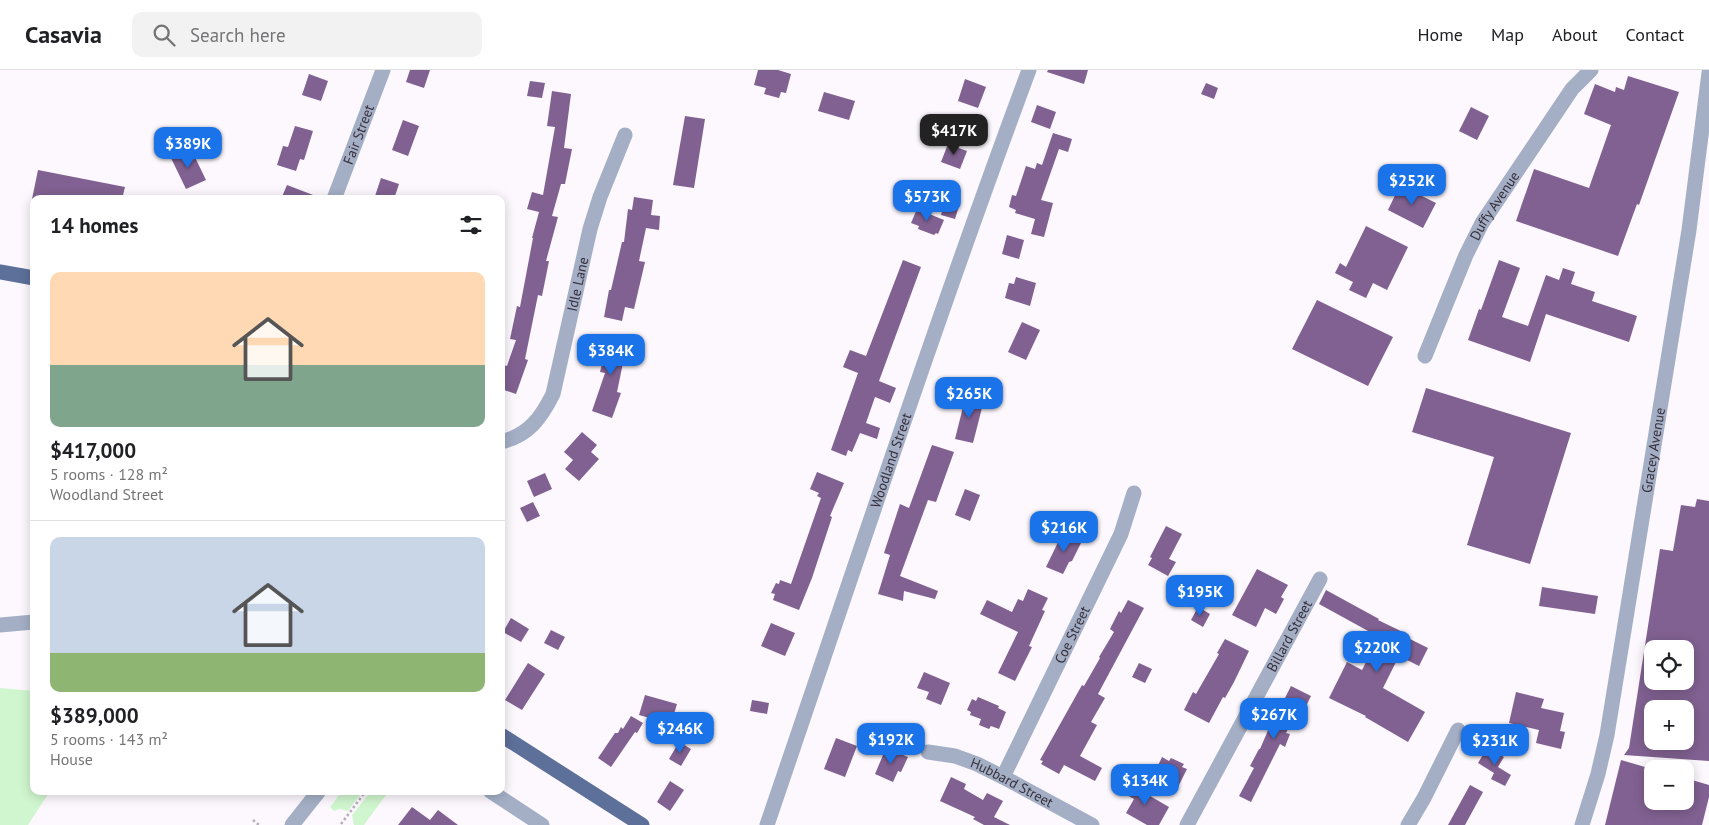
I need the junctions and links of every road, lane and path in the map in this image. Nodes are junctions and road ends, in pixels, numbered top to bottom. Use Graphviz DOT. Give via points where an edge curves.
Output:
graph roads {
  1 [pos="383,70"];
  2 [pos="1029,70"];
  3 [pos="1591,70"];
  4 [pos="1709,72"];
  5 [pos="625,136"];
  6 [pos="336,195"];
  7 [pos="0,272"];
  8 [pos="30,277"];
  9 [pos="1425,356"];
  10 [pos="505,441"];
  11 [pos="1134,493"];
  12 [pos="1320,579"];
  13 [pos="30,622"];
  14 [pos="0,625"];
  15 [pos="1458,730"];
  16 [pos="505,738"];
  17 [pos="928,752"];
  18 [pos="1004,777"];
  19 [pos="316,795"];
  20 [pos="363,795"];
  21 [pos="496,795"];
  22 [pos="252,820"];
  23 [pos="341,824"];
  24 [pos="259,825"];
  25 [pos="292,825"];
  26 [pos="542,825"];
  27 [pos="642,825"];
  28 [pos="767,825"];
  29 [pos="1092,825"];
  30 [pos="1187,825"];
  31 [pos="1408,825"];
  32 [pos="1582,825"];
  1 -- 6 [label="street, Fair Street"];
  2 -- 28 [label="street, Woodland Street" via="919,376"];
  3 -- 9 [label="street, Duffy Avenue" via="1572,90 1482,222"];
  4 -- 32 [label="street, Gracey Avenue" via="1688,230 1607,734"];
  5 -- 10 [label="street, Idle Lane" via="590,228 553,394 543,414 529,429 515,439"];
  7 -- 8 [label="main road"];
  11 -- 18 [label="street, Coe Street" via="1121,534"];
  12 -- 30 [label="street, Billard Street"];
  13 -- 14 [label="street"];
  15 -- 31 [label="street"];
  16 -- 27 [label="main road"];
  17 -- 18 [label="street, Hubbard Street" via="955,756"];
  18 -- 29 [label="street, Hubbard Street"];
  19 -- 25 [label="street"];
  20 -- 23 [label="path"];
  21 -- 26 [label="street"];
  22 -- 24 [label="path"];
}
